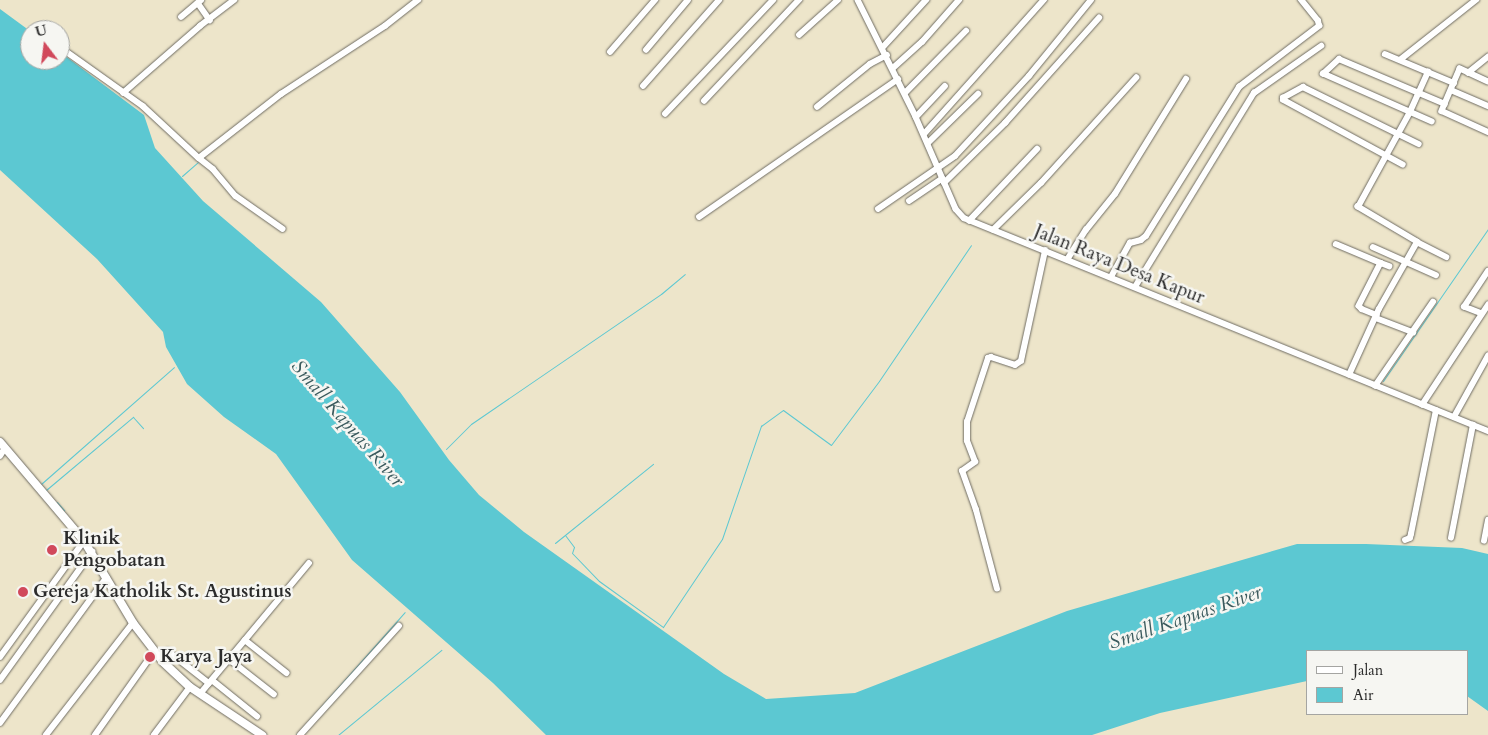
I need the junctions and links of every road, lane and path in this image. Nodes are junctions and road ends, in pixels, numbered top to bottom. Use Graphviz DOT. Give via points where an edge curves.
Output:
graph roads {
  1 [pos="234,0"];
  2 [pos="418,0"];
  3 [pos="655,0"];
  4 [pos="688,0"];
  5 [pos="719,0"];
  6 [pos="773,0"];
  7 [pos="800,0"];
  8 [pos="838,0"];
  9 [pos="858,0"];
  10 [pos="926,0"];
  11 [pos="959,0"];
  12 [pos="1044,0"];
  13 [pos="1091,0"];
  14 [pos="1301,0"];
  15 [pos="1476,0"];
  16 [pos="200,1"];
  17 [pos="181,17"];
  18 [pos="1099,18"];
  19 [pos="210,20"];
  20 [pos="966,30"];
  21 [pos="799,35"];
  22 [pos="1321,46"];
  23 [pos="883,47"];
  24 [pos="646,50"];
  25 [pos="610,52"];
  26 [pos="70,54"];
  27 [pos="1385,54"];
  28 [pos="887,55"];
  29 [pos="1488,57"];
  30 [pos="1400,60"];
  31 [pos="893,68"];
  32 [pos="1428,72"];
  33 [pos="1468,73"];
  34 [pos="1136,78"];
  35 [pos="898,79"];
  36 [pos="1186,79"];
  37 [pos="1488,82"];
  38 [pos="1454,83"];
  39 [pos="643,86"];
  40 [pos="945,86"];
  41 [pos="1451,90"];
  42 [pos="123,93"];
  43 [pos="905,93"];
  44 [pos="1419,93"];
  45 [pos="978,94"];
  46 [pos="704,100"];
  47 [pos="1445,104"];
  48 [pos="1488,106"];
  49 [pos="817,107"];
  50 [pos="1410,112"];
  51 [pos="665,114"];
  52 [pos="916,118"];
  53 [pos="1432,122"];
  54 [pos="1488,132"];
  55 [pos="924,134"];
  56 [pos="1398,134"];
  57 [pos="928,143"];
  58 [pos="1419,144"];
  59 [pos="1037,149"];
  60 [pos="1386,156"];
  61 [pos="199,158"];
  62 [pos="1403,165"];
  63 [pos="938,169"];
  64 [pos="943,181"];
  65 [pos="910,201"];
  66 [pos="878,209"];
  67 [pos="699,217"];
  68 [pos="969,221"];
  69 [pos="283,229"];
  70 [pos="994,230"];
  71 [pos="1417,242"];
  72 [pos="1336,244"];
  73 [pos="1373,247"];
  74 [pos="1045,251"];
  75 [pos="1446,257"];
  76 [pos="1067,260"];
  77 [pos="1407,261"];
  78 [pos="1381,263"];
  79 [pos="1389,266"];
  80 [pos="1488,271"];
  81 [pos="1436,275"];
  82 [pos="1110,278"];
  83 [pos="1135,287"];
  84 [pos="1433,302"];
  85 [pos="1488,305"];
  86 [pos="1482,314"];
  87 [pos="1376,316"];
  88 [pos="1412,332"];
  89 [pos="1488,356"];
  90 [pos="1349,375"];
  91 [pos="1375,386"];
  92 [pos="1422,405"];
  93 [pos="1436,410"];
  94 [pos="1454,417"];
  95 [pos="1473,425"];
  96 [pos="1488,431"];
  97 [pos="3,445"];
  98 [pos="0,456"];
  99 [pos="1488,520"];
  100 [pos="1451,538"];
  101 [pos="1405,540"];
  102 [pos="84,541"];
  103 [pos="1484,541"];
  104 [pos="92,552"];
  105 [pos="309,563"];
  106 [pos="106,578"];
  107 [pos="997,589"];
  108 [pos="133,623"];
  109 [pos="399,626"];
  110 [pos="245,640"];
  111 [pos="168,651"];
  112 [pos="154,652"];
  113 [pos="0,657"];
  114 [pos="229,659"];
  115 [pos="287,673"];
  116 [pos="0,680"];
  117 [pos="210,681"];
  118 [pos="190,687"];
  119 [pos="200,694"];
  120 [pos="274,694"];
  121 [pos="258,716"];
  122 [pos="0,723"];
  123 [pos="250,732"];
  124 [pos="46,735"];
  125 [pos="95,735"];
  126 [pos="154,735"];
  127 [pos="262,735"];
  128 [pos="300,735"];
  1 -- 19 [label="street"];
  2 -- 61 [label="street" via="380,30 286,91"];
  3 -- 25 [label="street"];
  4 -- 24 [label="street"];
  5 -- 39 [label="street"];
  6 -- 51 [label="street"];
  7 -- 46 [label="street"];
  8 -- 21 [label="street"];
  9 -- 23 [label="street"];
  10 -- 23 [label="street"];
  11 -- 31 [label="street" via="922,42"];
  12 -- 55 [label="street"];
  13 -- 63 [label="street" via="1029,76"];
  14 -- 82 [label="street" via="1319,26 1239,87 1146,236 1130,243"];
  15 -- 30 [label="street"];
  16 -- 17 [label="street"];
  16 -- 19 [label="street"];
  18 -- 64 [label="street" via="1005,123"];
  19 -- 42 [label="street"];
  20 -- 43 [label="street"];
  22 -- 83 [label="street" via="1254,93"];
  23 -- 28 [label="street"];
  26 -- 42 [label="street"];
  27 -- 30 [label="street"];
  28 -- 31 [label="street"];
  28 -- 49 [label="street" via="870,64"];
  29 -- 33 [label="street"];
  30 -- 32 [label="street"];
  31 -- 35 [label="street"];
  32 -- 38 [label="street"];
  32 -- 44 [label="street"];
  33 -- 37 [label="street"];
  33 -- 38 [label="street" via="1460,69"];
  34 -- 70 [label="street" via="1042,183"];
  35 -- 43 [label="street"];
  35 -- 67 [label="street"];
  36 -- 76 [label="street" via="1115,194"];
  38 -- 41 [label="street"];
  40 -- 52 [label="street"];
  41 -- 47 [label="street"];
  41 -- 48 [label="street"];
  42 -- 61 [label="street" via="143,106"];
  43 -- 52 [label="street"];
  44 -- 47 [label="street"];
  44 -- 50 [label="street"];
  44 -- 50 [label="street" via="1339,59 1323,74"];
  45 -- 57 [label="street"];
  47 -- 54 [label="street" via="1442,111"];
  50 -- 53 [label="street"];
  50 -- 56 [label="street"];
  52 -- 55 [label="street"];
  55 -- 57 [label="street"];
  56 -- 58 [label="street"];
  56 -- 60 [label="street"];
  56 -- 60 [label="street" via="1303,86 1283,98"];
  57 -- 63 [label="street"];
  59 -- 68 [label="street"];
  60 -- 62 [label="street"];
  60 -- 71 [label="street" via="1359,209"];
  61 -- 69 [label="street" via="236,196"];
  63 -- 64 [label="street"];
  63 -- 66 [label="street"];
  64 -- 65 [label="street"];
  64 -- 68 [label="street" via="960,214"];
  68 -- 70 [label="street, Jalan Raya Desa Kapur"];
  70 -- 74 [label="street, Jalan Raya Desa Kapur"];
  71 -- 75 [label="street"];
  71 -- 77 [label="street"];
  72 -- 78 [label="street"];
  73 -- 77 [label="street"];
  74 -- 76 [label="street, Jalan Raya Desa Kapur"];
  74 -- 107 [label="street" via="1021,361 1015,365 988,358 967,422 967,441 975,462 962,472 976,510"];
  76 -- 82 [label="street, Jalan Raya Desa Kapur"];
  77 -- 81 [label="street"];
  77 -- 87 [label="street"];
  78 -- 79 [label="street"];
  78 -- 87 [label="street" via="1359,306"];
  80 -- 86 [label="street" via="1464,307"];
  82 -- 83 [label="street, Jalan Raya Desa Kapur"];
  83 -- 90 [label="street, Jalan Raya Desa Kapur"];
  84 -- 88 [label="street"];
  85 -- 86 [label="street"];
  86 -- 92 [label="street"];
  87 -- 88 [label="street"];
  87 -- 90 [label="street"];
  88 -- 91 [label="street"];
  89 -- 94 [label="street"];
  90 -- 91 [label="street, Jalan Raya Desa Kapur"];
  91 -- 92 [label="street, Jalan Raya Desa Kapur"];
  92 -- 93 [label="street, Jalan Raya Desa Kapur"];
  93 -- 94 [label="street, Jalan Raya Desa Kapur"];
  93 -- 101 [label="street" via="1411,534"];
  94 -- 95 [label="street, Jalan Raya Desa Kapur"];
  95 -- 96 [label="street, Jalan Raya Desa Kapur"];
  95 -- 100 [label="street"];
  97 -- 98 [label="street"];
  97 -- 102 [label="main road"];
  99 -- 103 [label="street"];
  102 -- 104 [label="main road"];
  102 -- 113 [label="street"];
  104 -- 106 [label="main road"];
  104 -- 116 [label="street"];
  105 -- 110 [label="street"];
  106 -- 108 [label="main road"];
  106 -- 122 [label="street"];
  108 -- 112 [label="main road"];
  108 -- 124 [label="street"];
  109 -- 128 [label="street"];
  110 -- 114 [label="street"];
  110 -- 115 [label="street"];
  111 -- 117 [label="street"];
  112 -- 118 [label="main road"];
  112 -- 125 [label="street"];
  114 -- 117 [label="street"];
  114 -- 120 [label="street"];
  117 -- 119 [label="street"];
  117 -- 121 [label="street"];
  118 -- 119 [label="main road"];
  118 -- 126 [label="street"];
  119 -- 123 [label="main road"];
  123 -- 127 [label="main road"];
}
